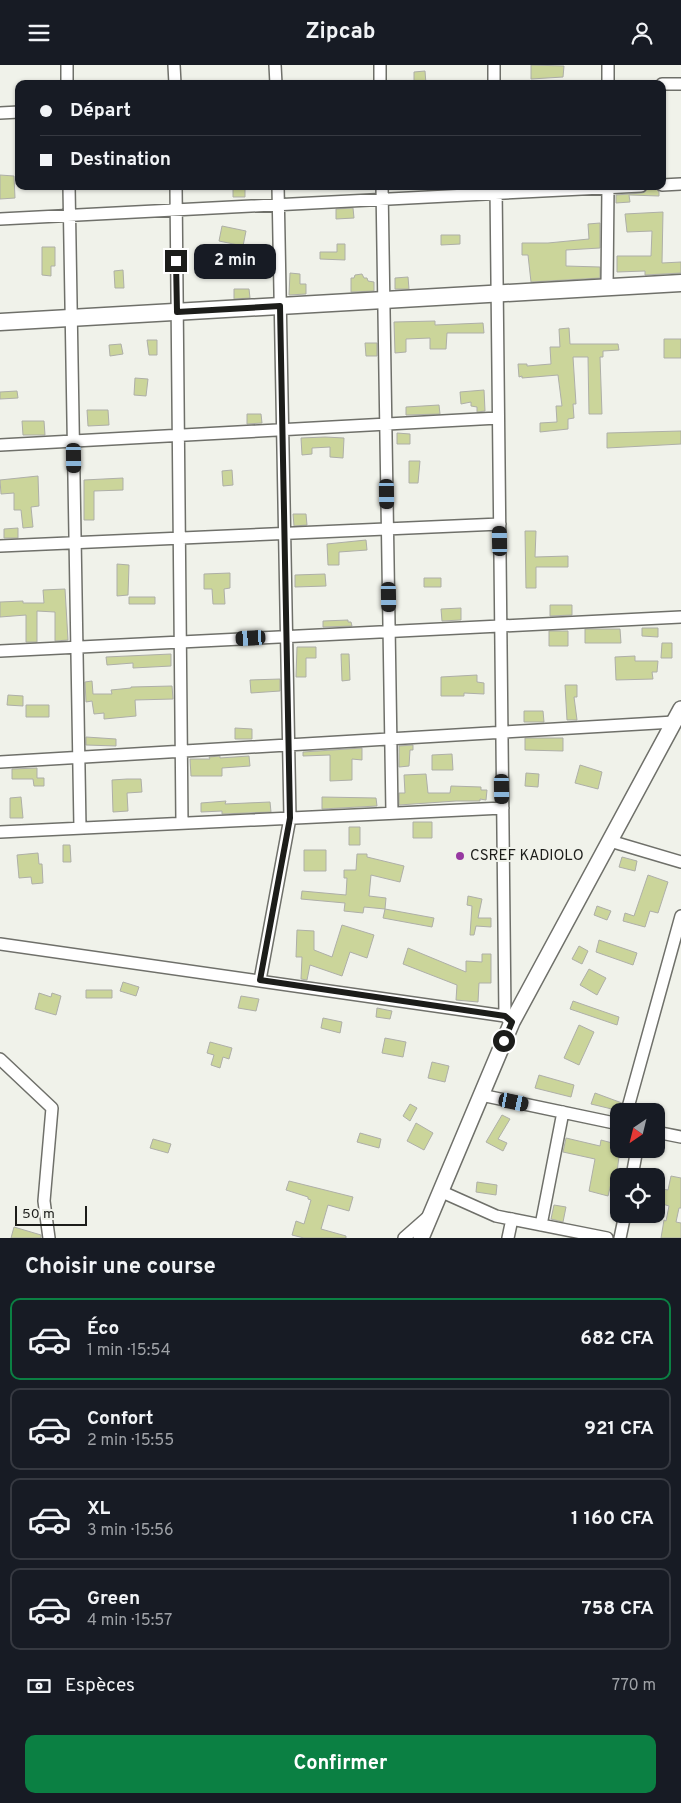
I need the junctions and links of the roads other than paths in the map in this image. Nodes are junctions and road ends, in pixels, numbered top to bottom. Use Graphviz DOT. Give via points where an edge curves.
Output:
graph roads {
  1 [pos="67,65"];
  2 [pos="174,65"];
  3 [pos="275,65"];
  4 [pos="380,65"];
  5 [pos="494,65"];
  6 [pos="608,65"];
  7 [pos="67,80"];
  8 [pos="175,80"];
  9 [pos="276,80"];
  10 [pos="380,80"];
  11 [pos="494,80"];
  12 [pos="608,80"];
  13 [pos="666,84"];
  14 [pos="681,84"];
  15 [pos="15,112"];
  16 [pos="0,113"];
  17 [pos="681,184"];
  18 [pos="666,185"];
  19 [pos="69,190"];
  20 [pos="176,190"];
  21 [pos="278,190"];
  22 [pos="382,190"];
  23 [pos="496,190"];
  24 [pos="608,190"];
  25 [pos="382,199"];
  26 [pos="278,205"];
  27 [pos="176,210"];
  28 [pos="70,215"];
  29 [pos="0,219"];
  30 [pos="681,283"];
  31 [pos="608,287"];
  32 [pos="497,294"];
  33 [pos="384,300"];
  34 [pos="280,306"];
  35 [pos="177,312"];
  36 [pos="72,318"];
  37 [pos="0,322"];
  38 [pos="498,418"];
  39 [pos="386,424"];
  40 [pos="282,430"];
  41 [pos="178,435"];
  42 [pos="74,441"];
  43 [pos="0,445"];
  44 [pos="500,524"];
  45 [pos="388,529"];
  46 [pos="284,534"];
  47 [pos="179,538"];
  48 [pos="76,543"];
  49 [pos="0,547"];
  50 [pos="681,617"];
  51 [pos="501,625"];
  52 [pos="389,631"];
  53 [pos="286,637"];
  54 [pos="180,642"];
  55 [pos="77,647"];
  56 [pos="0,651"];
  57 [pos="678,715"];
  58 [pos="502,732"];
  59 [pos="391,739"];
  60 [pos="288,745"];
  61 [pos="182,751"];
  62 [pos="79,757"];
  63 [pos="0,762"];
  64 [pos="503,808"];
  65 [pos="392,813"];
  66 [pos="290,818"];
  67 [pos="182,823"];
  68 [pos="80,828"];
  69 [pos="0,831"];
  70 [pos="610,841"];
  71 [pos="681,862"];
  72 [pos="681,916"];
  73 [pos="0,944"];
  74 [pos="260,980"];
  75 [pos="508,1019"];
  76 [pos="0,1059"];
  77 [pos="481,1095"];
  78 [pos="630,1103"];
  79 [pos="563,1112"];
  80 [pos="610,1122"];
  81 [pos="665,1134"];
  82 [pos="681,1137"];
  83 [pos="440,1191"];
  84 [pos="430,1215"];
  85 [pos="512,1219"];
  86 [pos="623,1223"];
  87 [pos="541,1225"];
  88 [pos="49,1238"];
  89 [pos="404,1238"];
  90 [pos="421,1238"];
  91 [pos="508,1238"];
  92 [pos="607,1238"];
  93 [pos="620,1238"];
  1 -- 7 [label="street"];
  2 -- 8 [label="street"];
  3 -- 9 [label="street"];
  4 -- 10 [label="street"];
  5 -- 11 [label="street"];
  6 -- 12 [label="street"];
  13 -- 14 [label="street"];
  15 -- 16 [label="street"];
  17 -- 18 [label="street"];
  19 -- 28 [label="street"];
  20 -- 27 [label="street"];
  21 -- 26 [label="street"];
  22 -- 25 [label="street"];
  23 -- 25 [label="street"];
  23 -- 32 [label="street"];
  24 -- 31 [label="street"];
  25 -- 26 [label="street"];
  25 -- 33 [label="street"];
  26 -- 27 [label="street"];
  26 -- 34 [label="street"];
  27 -- 28 [label="street"];
  27 -- 35 [label="street"];
  28 -- 29 [label="street"];
  28 -- 36 [label="street"];
  30 -- 31 [label="main road"];
  31 -- 32 [label="main road"];
  32 -- 33 [label="main road"];
  32 -- 38 [label="street"];
  33 -- 34 [label="main road"];
  33 -- 39 [label="street"];
  34 -- 35 [label="main road"];
  34 -- 40 [label="street"];
  35 -- 36 [label="main road"];
  35 -- 41 [label="street"];
  36 -- 37 [label="main road"];
  36 -- 42 [label="street"];
  38 -- 39 [label="street"];
  38 -- 44 [label="street"];
  39 -- 40 [label="street"];
  39 -- 45 [label="street"];
  40 -- 41 [label="street"];
  40 -- 46 [label="street"];
  41 -- 42 [label="street"];
  41 -- 47 [label="street"];
  42 -- 43 [label="street"];
  42 -- 48 [label="street"];
  44 -- 45 [label="street"];
  44 -- 51 [label="street"];
  45 -- 46 [label="street"];
  45 -- 52 [label="street"];
  46 -- 47 [label="street"];
  46 -- 53 [label="street"];
  47 -- 48 [label="street"];
  47 -- 54 [label="street"];
  48 -- 49 [label="street"];
  48 -- 55 [label="street"];
  50 -- 51 [label="street"];
  51 -- 52 [label="street"];
  51 -- 58 [label="street"];
  52 -- 53 [label="street"];
  52 -- 59 [label="street"];
  53 -- 54 [label="street"];
  53 -- 60 [label="street"];
  54 -- 55 [label="street"];
  54 -- 61 [label="street"];
  55 -- 56 [label="street"];
  55 -- 62 [label="street"];
  57 -- 58 [label="street"];
  57 -- 70 [label="street"];
  58 -- 59 [label="street"];
  58 -- 64 [label="street"];
  59 -- 60 [label="street"];
  59 -- 65 [label="street"];
  60 -- 61 [label="street"];
  60 -- 66 [label="street"];
  61 -- 62 [label="street"];
  61 -- 67 [label="street"];
  62 -- 63 [label="street"];
  62 -- 68 [label="street"];
  64 -- 65 [label="street"];
  64 -- 75 [label="street"];
  65 -- 66 [label="street"];
  66 -- 67 [label="street"];
  66 -- 74 [label="street"];
  67 -- 68 [label="street"];
  68 -- 69 [label="street"];
  70 -- 71 [label="street"];
  70 -- 75 [label="street"];
  72 -- 78 [label="street"];
  73 -- 74 [label="street"];
  74 -- 75 [label="street"];
  75 -- 77 [label="street"];
  76 -- 88 [label="street" via="52,1108 44,1201"];
  77 -- 79 [label="street"];
  77 -- 83 [label="street"];
  79 -- 80 [label="street"];
  79 -- 87 [label="street"];
  81 -- 82 [label="street"];
  83 -- 84 [label="street"];
  83 -- 85 [label="street" via="496,1216"];
  84 -- 89 [label="street"];
  84 -- 90 [label="street"];
  85 -- 87 [label="street"];
  85 -- 91 [label="street"];
  86 -- 93 [label="street"];
  87 -- 92 [label="street"];
}
